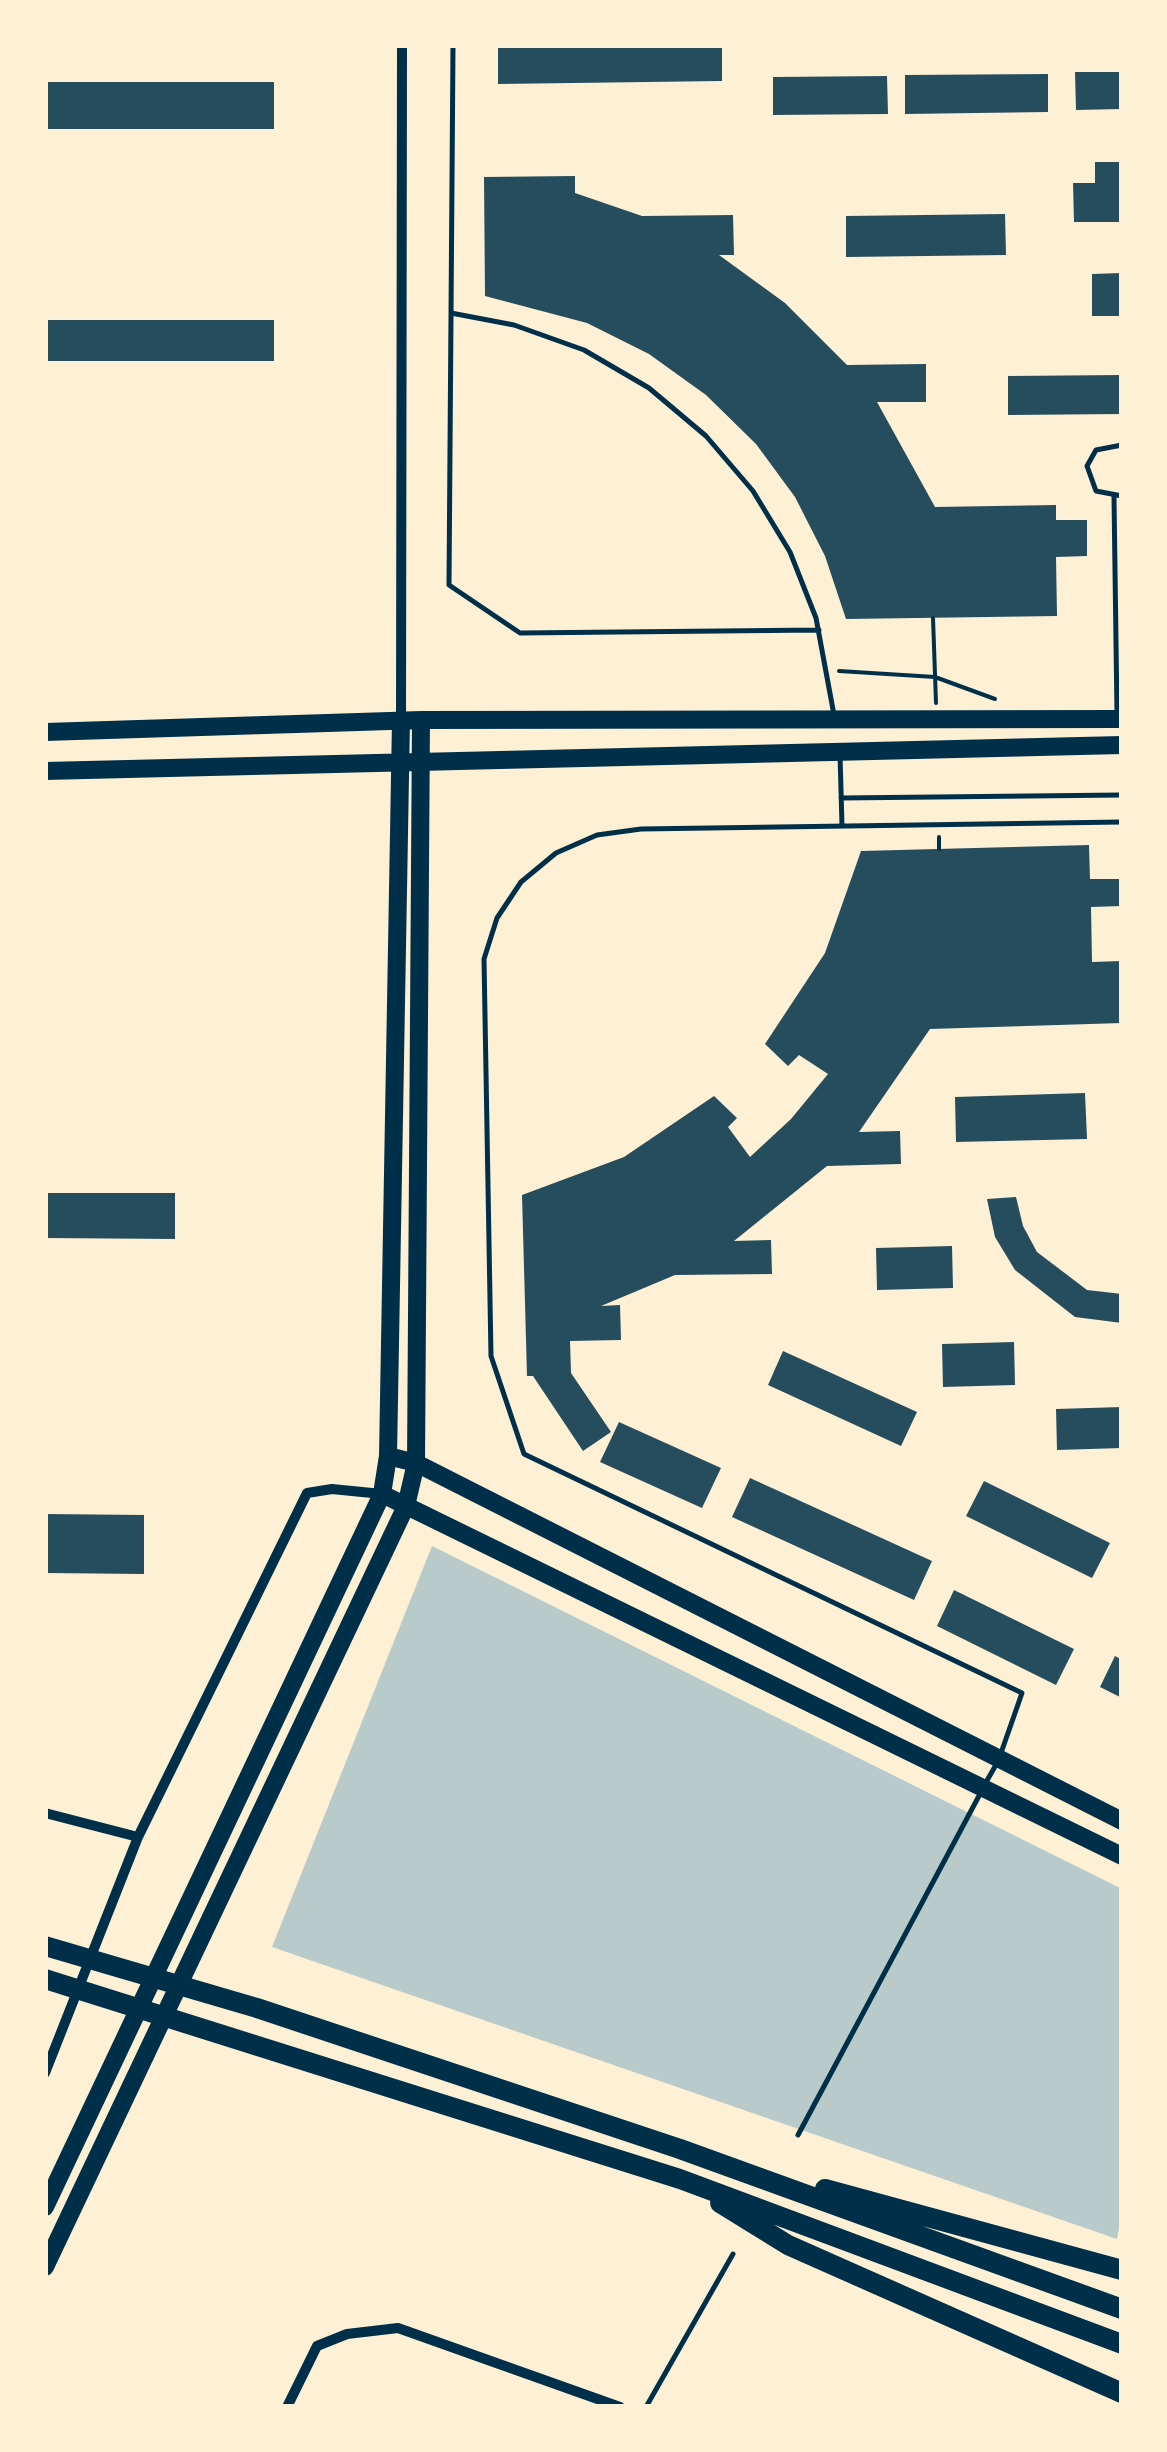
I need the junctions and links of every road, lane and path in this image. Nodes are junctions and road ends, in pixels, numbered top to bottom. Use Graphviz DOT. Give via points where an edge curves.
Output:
graph roads {
  1 [pos="402,45"];
  2 [pos="454,45"];
  3 [pos="451,313"];
  4 [pos="1122,444"];
  5 [pos="1122,496"];
  6 [pos="1114,497"];
  7 [pos="819,630"];
  8 [pos="828,670"];
  9 [pos="1002,702"];
  10 [pos="1120,719"];
  11 [pos="401,720"];
  12 [pos="421,720"];
  13 [pos="834,723"];
  14 [pos="45,732"];
  15 [pos="1122,745"];
  16 [pos="840,749"];
  17 [pos="421,760"];
  18 [pos="399,762"];
  19 [pos="45,771"];
  20 [pos="1122,795"];
  21 [pos="842,798"];
  22 [pos="1122,822"];
  23 [pos="842,826"];
  24 [pos="388,1456"];
  25 [pos="416,1463"];
  26 [pos="382,1494"];
  27 [pos="406,1506"];
  28 [pos="998,1761"];
  29 [pos="983,1788"];
  30 [pos="45,1813"];
  31 [pos="1122,1821"];
  32 [pos="138,1837"];
  33 [pos="1122,1856"];
  34 [pos="49,1947"];
  35 [pos="45,1980"];
  36 [pos="45,2073"];
  37 [pos="798,2135"];
  38 [pos="680,2149"];
  39 [pos="680,2178"];
  40 [pos="45,2207"];
  41 [pos="733,2254"];
  42 [pos="45,2267"];
  43 [pos="1122,2270"];
  44 [pos="1122,2310"];
  45 [pos="1122,2344"];
  46 [pos="1122,2393"];
  47 [pos="288,2407"];
  48 [pos="620,2407"];
  49 [pos="646,2407"];
  1 -- 11 [label="street"];
  2 -- 3 [label="lane"];
  3 -- 7 [label="lane" via="514,325 584,350 678,411 732,464 773,521"];
  3 -- 7 [label="lane" via="449,585 520,634"];
  4 -- 6 [label="lane" via="1096,450 1087,466 1090,484"];
  5 -- 6 [label="lane"];
  6 -- 10 [label="lane"];
  7 -- 8 [label="lane"];
  8 -- 9 [label="path" via="935,677"];
  8 -- 13 [label="lane"];
  10 -- 13 [label="main road"];
  11 -- 12 [label="main road"];
  11 -- 14 [label="main road"];
  11 -- 18 [label="main road"];
  12 -- 13 [label="main road"];
  12 -- 17 [label="main road"];
  15 -- 16 [label="main road"];
  16 -- 17 [label="main road"];
  16 -- 21 [label="lane"];
  17 -- 18 [label="main road"];
  17 -- 25 [label="main road"];
  18 -- 19 [label="main road"];
  18 -- 24 [label="main road"];
  20 -- 21 [label="lane"];
  21 -- 23 [label="lane"];
  22 -- 23 [label="lane"];
  23 -- 28 [label="lane" via="596,835 556,853 508,899 484,958 491,1356 524,1454 1022,1693"];
  24 -- 25 [label="main road"];
  24 -- 26 [label="main road"];
  25 -- 27 [label="main road"];
  25 -- 28 [label="main road"];
  26 -- 27 [label="main road"];
  26 -- 32 [label="street" via="332,1488 308,1493"];
  26 -- 40 [label="main road"];
  27 -- 29 [label="main road"];
  27 -- 42 [label="main road"];
  28 -- 29 [label="lane"];
  28 -- 31 [label="main road"];
  29 -- 33 [label="main road"];
  29 -- 37 [label="lane"];
  30 -- 32 [label="street"];
  32 -- 36 [label="street"];
  34 -- 38 [label="highway" via="257,2008"];
  35 -- 39 [label="highway"];
  38 -- 43 [label="highway"];
  38 -- 44 [label="highway"];
  39 -- 45 [label="highway"];
  39 -- 46 [label="highway" via="788,2245"];
  41 -- 49 [label="lane"];
  47 -- 48 [label="street" via="317,2346 347,2334 398,2328"];
}
